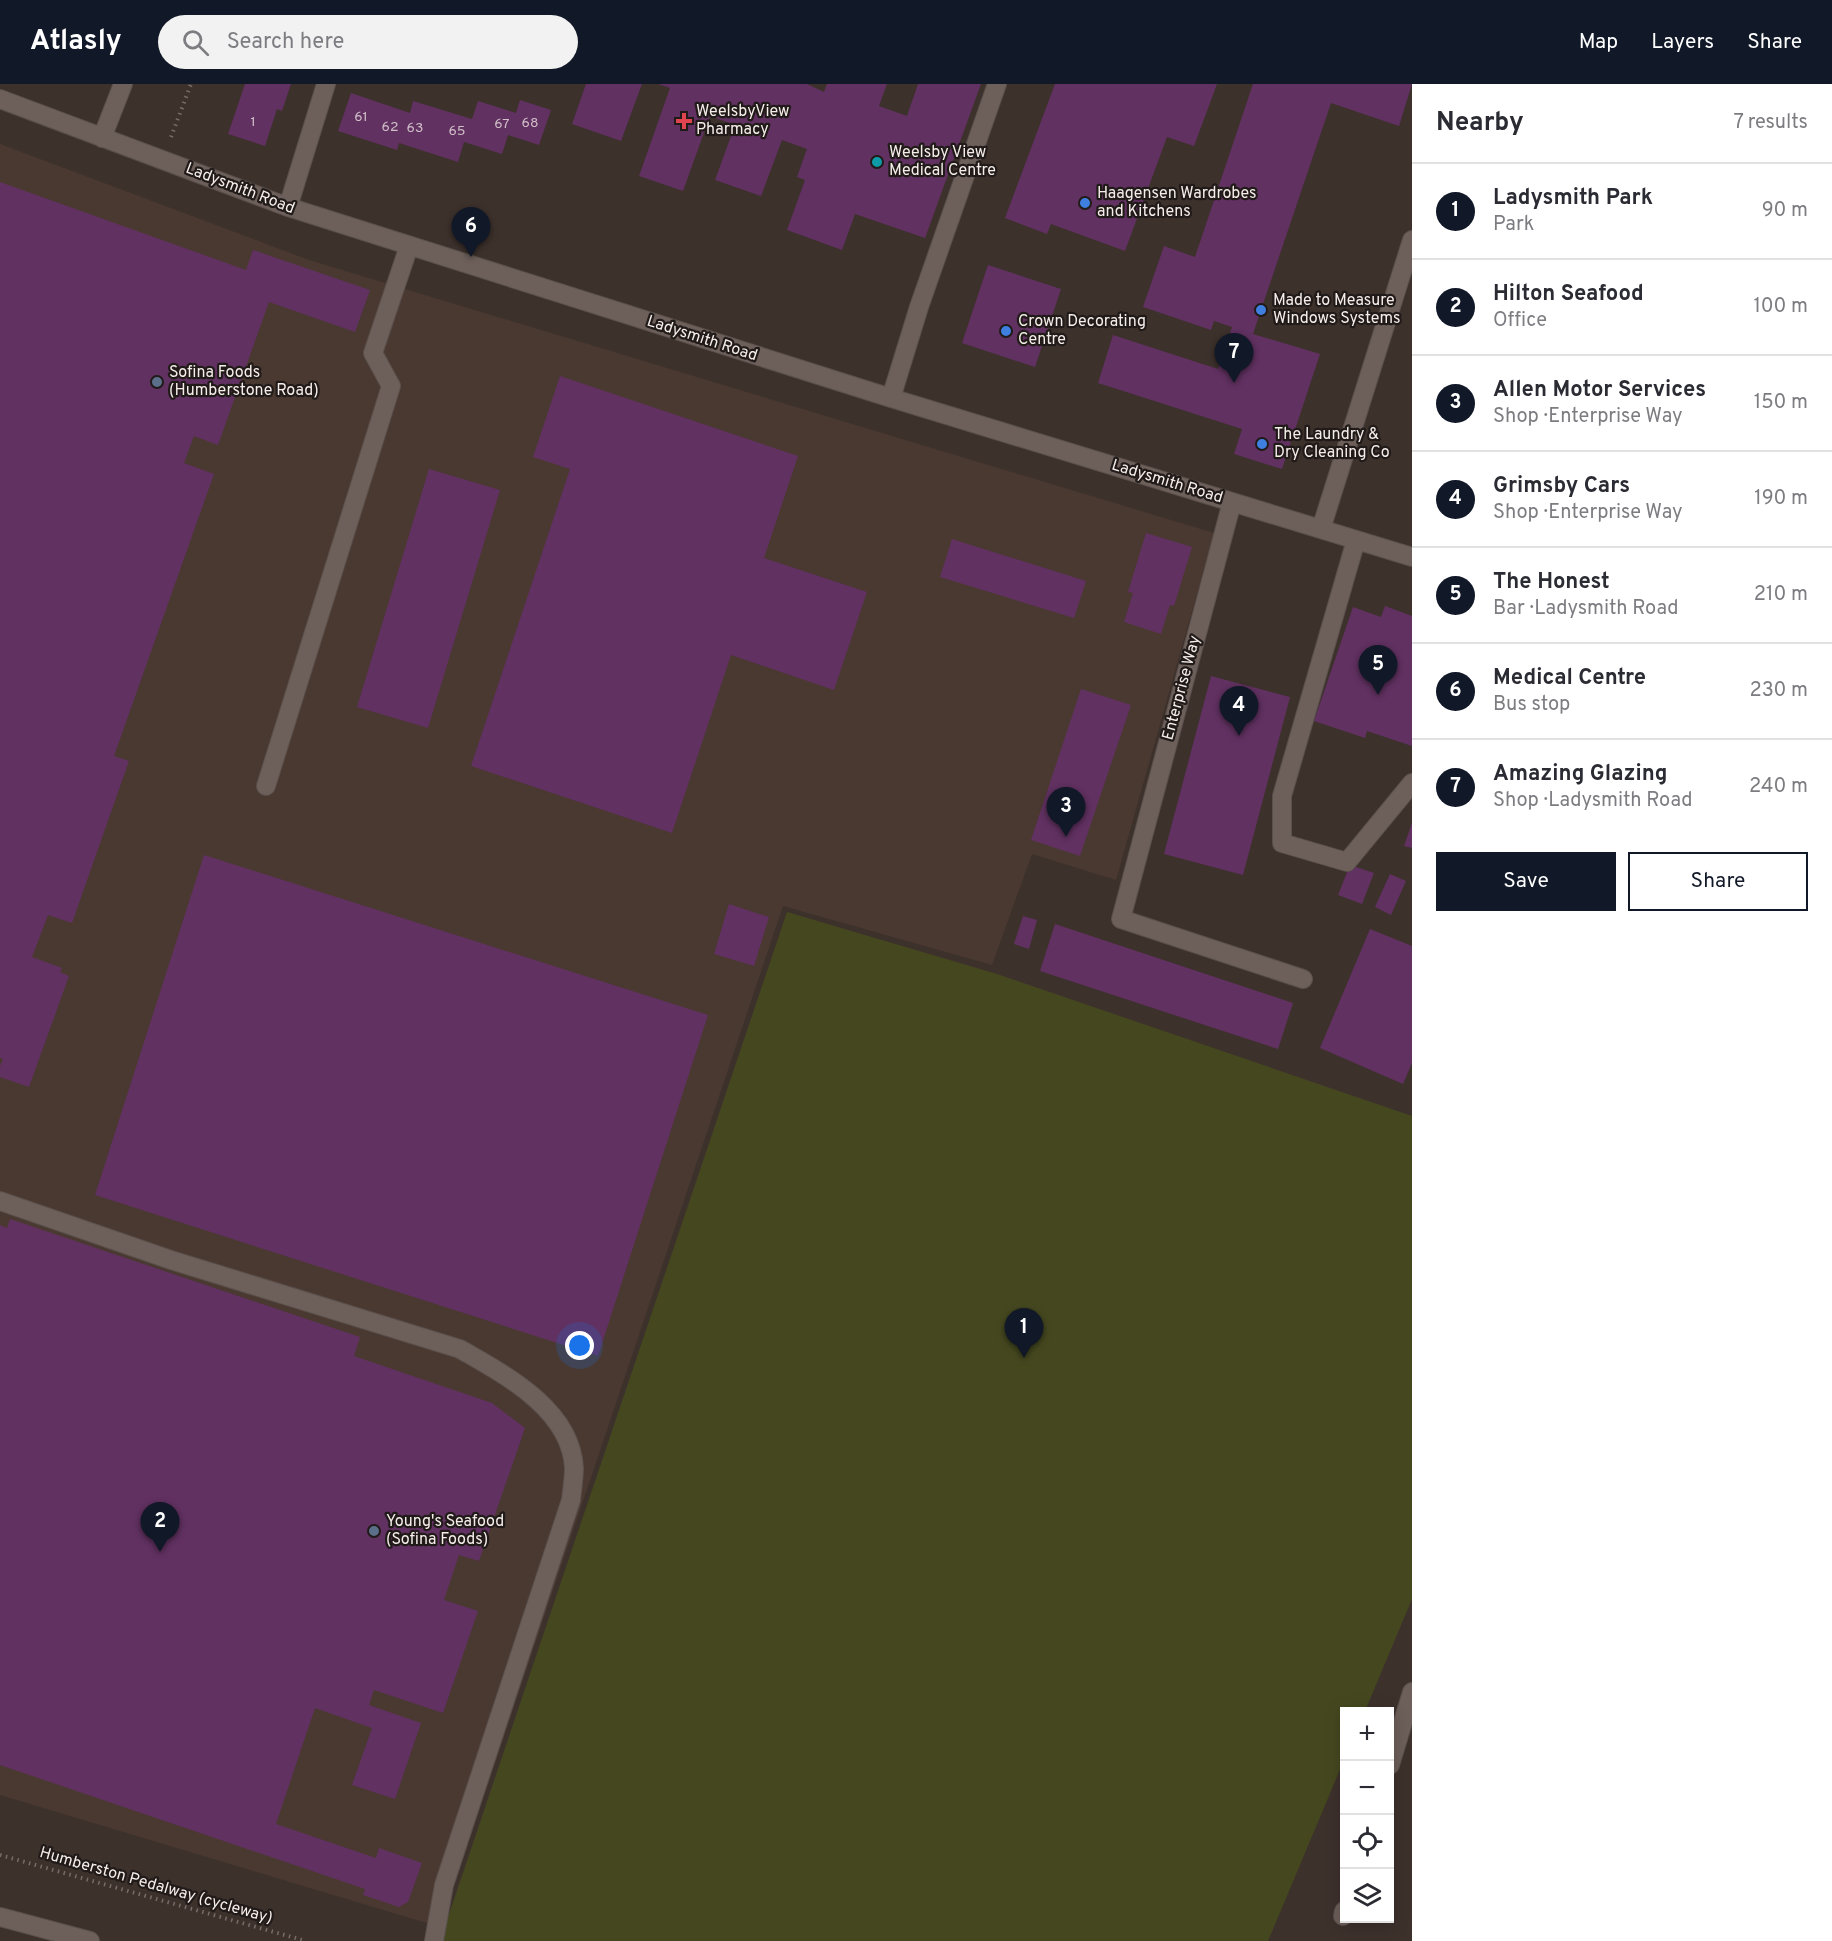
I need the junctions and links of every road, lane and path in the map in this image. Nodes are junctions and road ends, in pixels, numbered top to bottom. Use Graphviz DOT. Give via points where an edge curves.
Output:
graph roads {
  1 [pos="123,84"];
  2 [pos="190,84"];
  3 [pos="326,84"];
  4 [pos="997,84"];
  5 [pos="0,99"];
  6 [pos="102,138"];
  7 [pos="163,159"];
  8 [pos="288,207"];
  9 [pos="1412,240"];
  10 [pos="409,246"];
  11 [pos="891,399"];
  12 [pos="1232,502"];
  13 [pos="1321,529"];
  14 [pos="1356,540"];
  15 [pos="1412,557"];
  16 [pos="1412,783"];
  17 [pos="266,786"];
  18 [pos="1303,978"];
  19 [pos="0,1201"];
  20 [pos="1412,1692"];
  21 [pos="1390,1761"];
  22 [pos="0,1855"];
  23 [pos="0,1917"];
  24 [pos="90,1941"];
  25 [pos="306,1941"];
  26 [pos="434,1941"];
  1 -- 6 [label="street"];
  2 -- 7 [label="path"];
  3 -- 8 [label="street"];
  4 -- 11 [label="street"];
  5 -- 6 [label="street, Ladysmith Road"];
  6 -- 7 [label="street, Ladysmith Road"];
  7 -- 8 [label="street, Ladysmith Road"];
  8 -- 10 [label="street, Ladysmith Road"];
  9 -- 13 [label="street"];
  10 -- 11 [label="street, Ladysmith Road"];
  10 -- 17 [label="street" via="374,353 391,386"];
  11 -- 12 [label="street, Ladysmith Road"];
  12 -- 13 [label="street, Ladysmith Road"];
  12 -- 18 [label="street, Enterprise Way" via="1120,919"];
  13 -- 14 [label="street, Ladysmith Road"];
  14 -- 15 [label="street, Ladysmith Road"];
  14 -- 16 [label="street" via="1282,796 1282,843 1347,862"];
  19 -- 26 [label="street" via="171,1260 460,1349 528,1392 555,1418 567,1440 574,1467 571,1500 444,1885"];
  20 -- 21 [label="street"];
  22 -- 25 [label="path, Humberston Pedalway (cycleway)"];
  23 -- 24 [label="street"];
}
